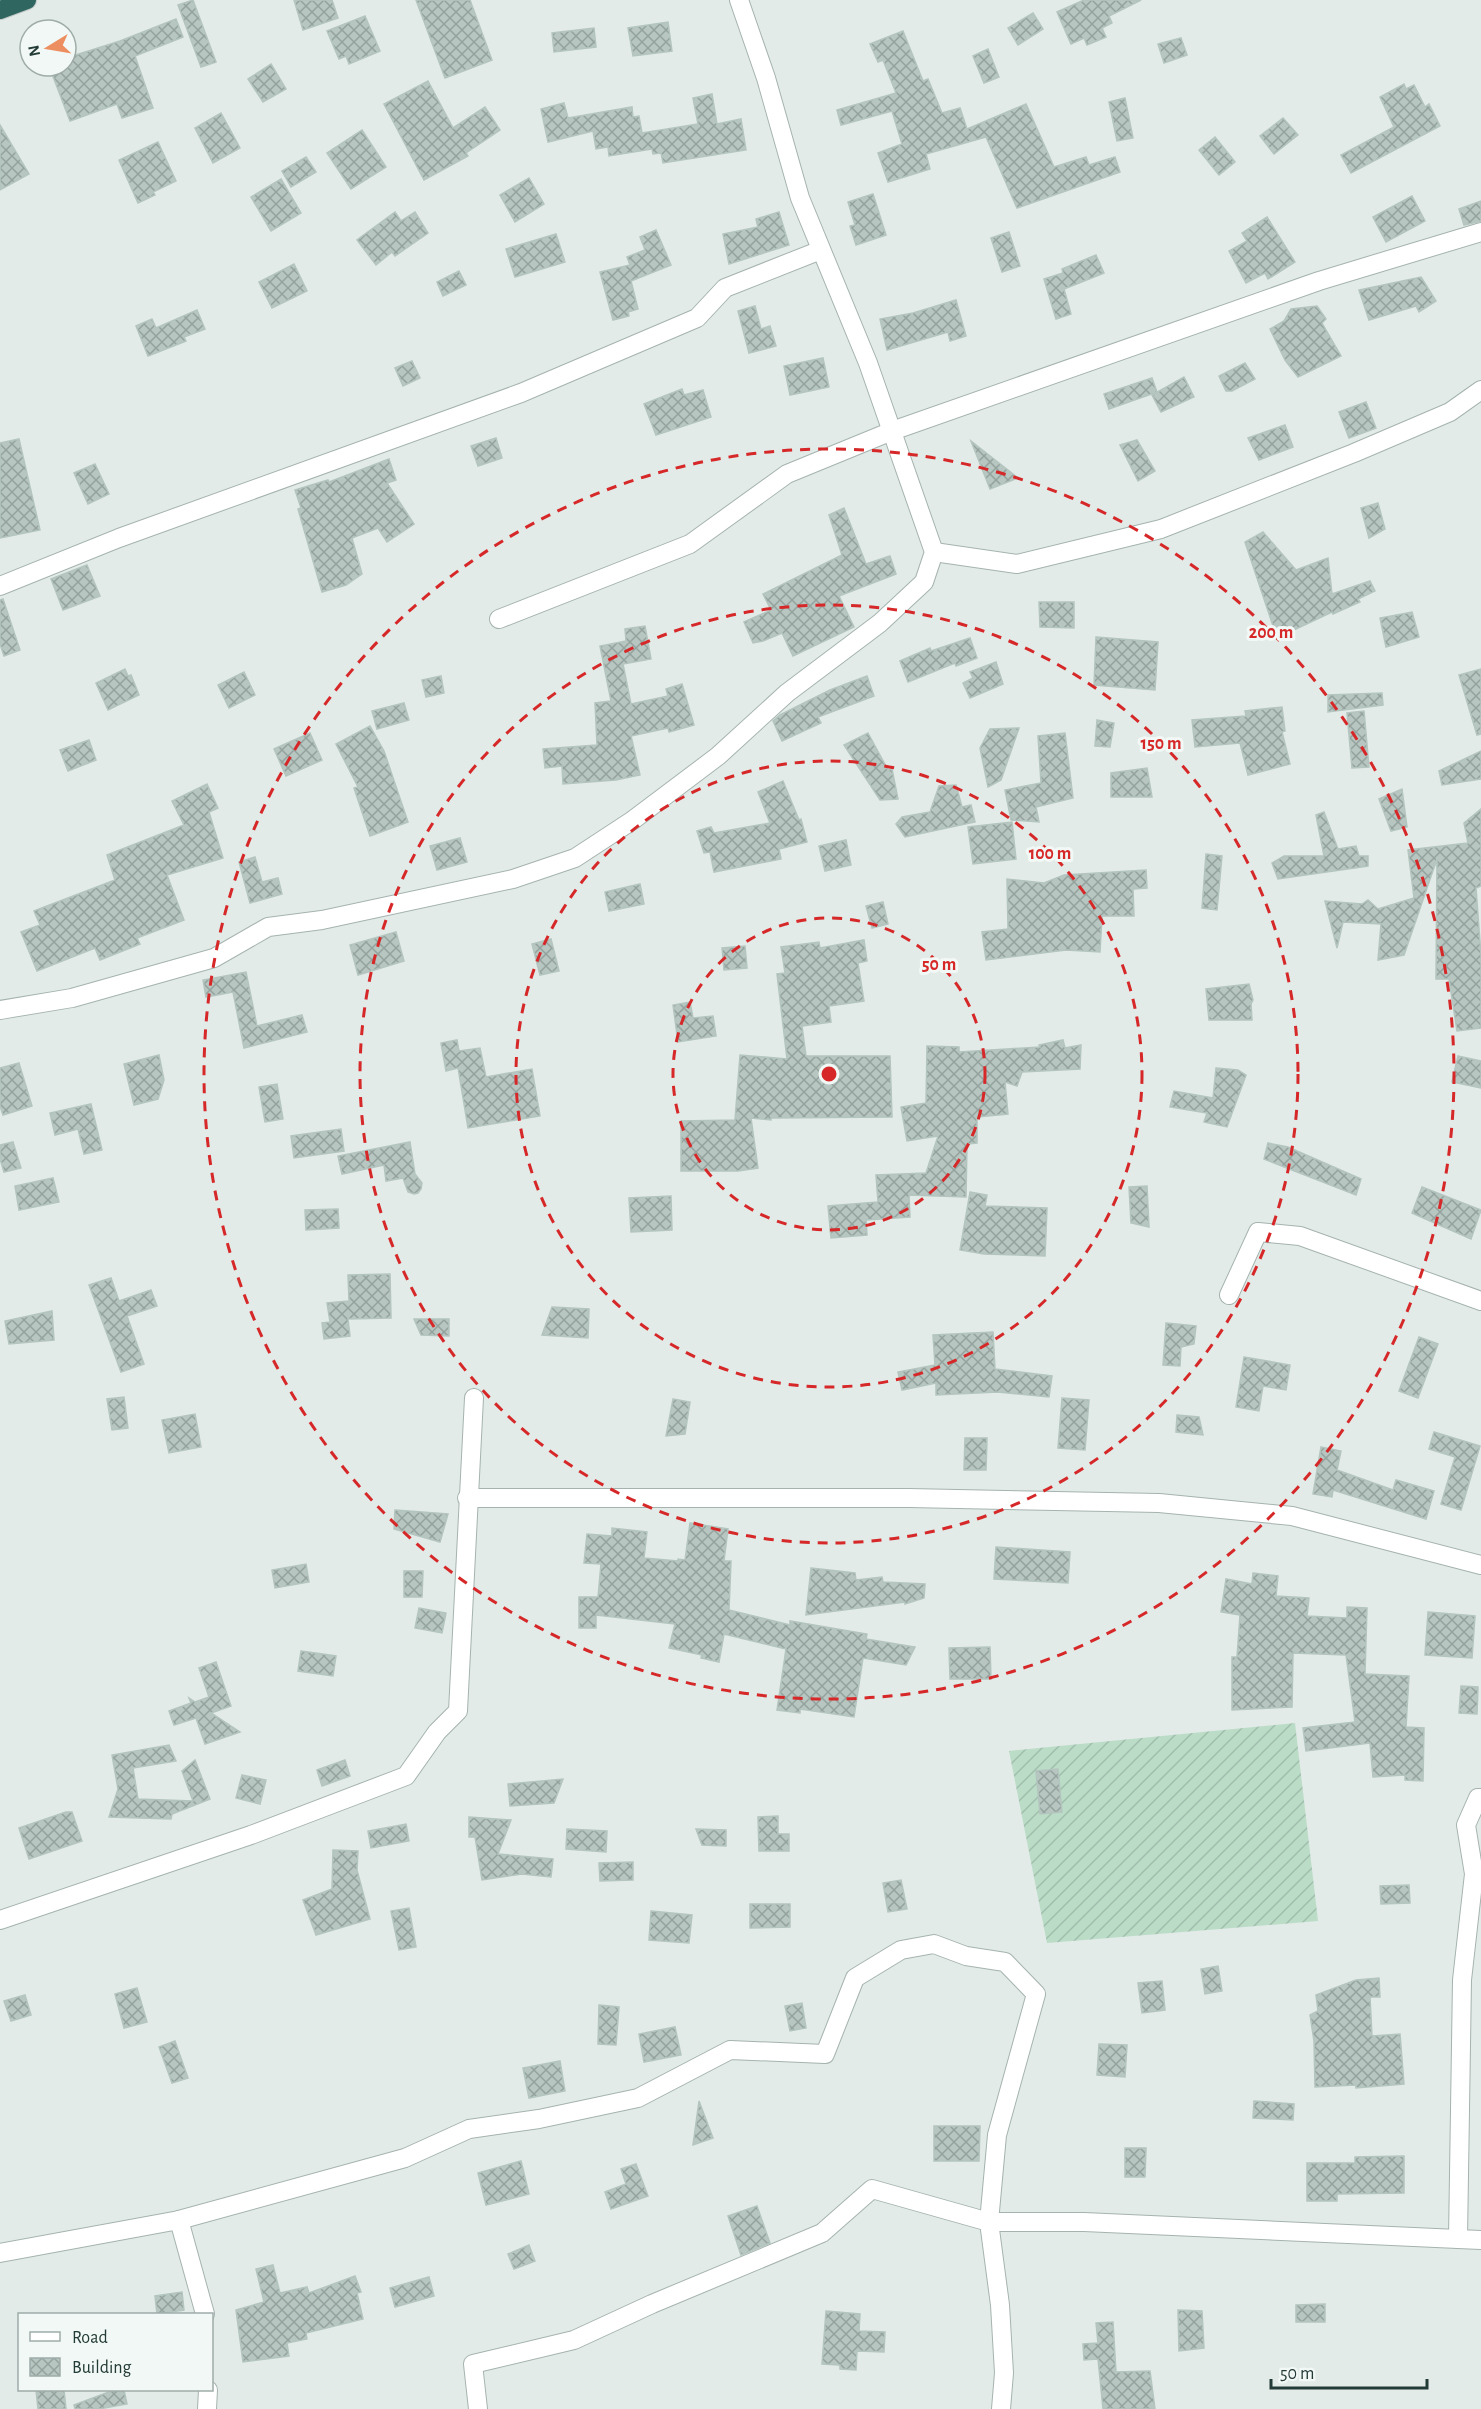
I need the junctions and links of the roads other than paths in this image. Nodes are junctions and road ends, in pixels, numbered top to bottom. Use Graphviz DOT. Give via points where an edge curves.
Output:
graph roads {
  1 [pos="27,0"];
  2 [pos="740,0"];
  3 [pos="0,10"];
  4 [pos="1481,232"];
  5 [pos="821,250"];
  6 [pos="1481,390"];
  7 [pos="892,431"];
  8 [pos="934,552"];
  9 [pos="0,586"];
  10 [pos="499,620"];
  11 [pos="0,1010"];
  12 [pos="1228,1295"];
  13 [pos="1481,1301"];
  14 [pos="474,1398"];
  15 [pos="467,1498"];
  16 [pos="1481,1565"];
  17 [pos="1481,1798"];
  18 [pos="0,1920"];
  19 [pos="179,2220"];
  20 [pos="989,2222"];
  21 [pos="1458,2239"];
  22 [pos="1481,2240"];
  23 [pos="0,2253"];
  24 [pos="205,2313"];
  25 [pos="208,2391"];
  26 [pos="207,2409"];
  27 [pos="478,2409"];
  28 [pos="1001,2409"];
  1 -- 3 [label="highway"];
  2 -- 5 [label="street" via="800,198"];
  4 -- 7 [label="street" via="1318,281"];
  5 -- 7 [label="street"];
  5 -- 9 [label="street" via="725,288 697,318 520,393 119,538"];
  6 -- 8 [label="street" via="1450,412 1161,529 1017,564"];
  7 -- 8 [label="street"];
  7 -- 10 [label="street" via="788,474 690,544"];
  8 -- 11 [label="street" via="924,582 880,623 787,693 718,756 575,858 513,879 322,920 268,927 214,958 72,998"];
  12 -- 13 [label="street" via="1258,1232 1300,1236"];
  14 -- 15 [label="street"];
  15 -- 16 [label="street" via="909,1498 1159,1503 1292,1516"];
  15 -- 18 [label="street" via="458,1711 437,1732 406,1776 251,1835"];
  17 -- 21 [label="street" via="1466,1825 1474,1875 1462,1980"];
  19 -- 20 [label="street" via="405,2158 469,2129 639,2098 729,2050 825,2054 855,1978 901,1950 934,1944 966,1956 1005,1962 1036,1994 997,2135"];
  19 -- 23 [label="street"];
  19 -- 24 [label="street"];
  20 -- 21 [label="street"];
  20 -- 27 [label="street" via="872,2189 822,2234 574,2340 473,2364"];
  20 -- 28 [label="street" via="1000,2306 1004,2373"];
  21 -- 22 [label="street"];
  25 -- 26 [label="street"];
}
